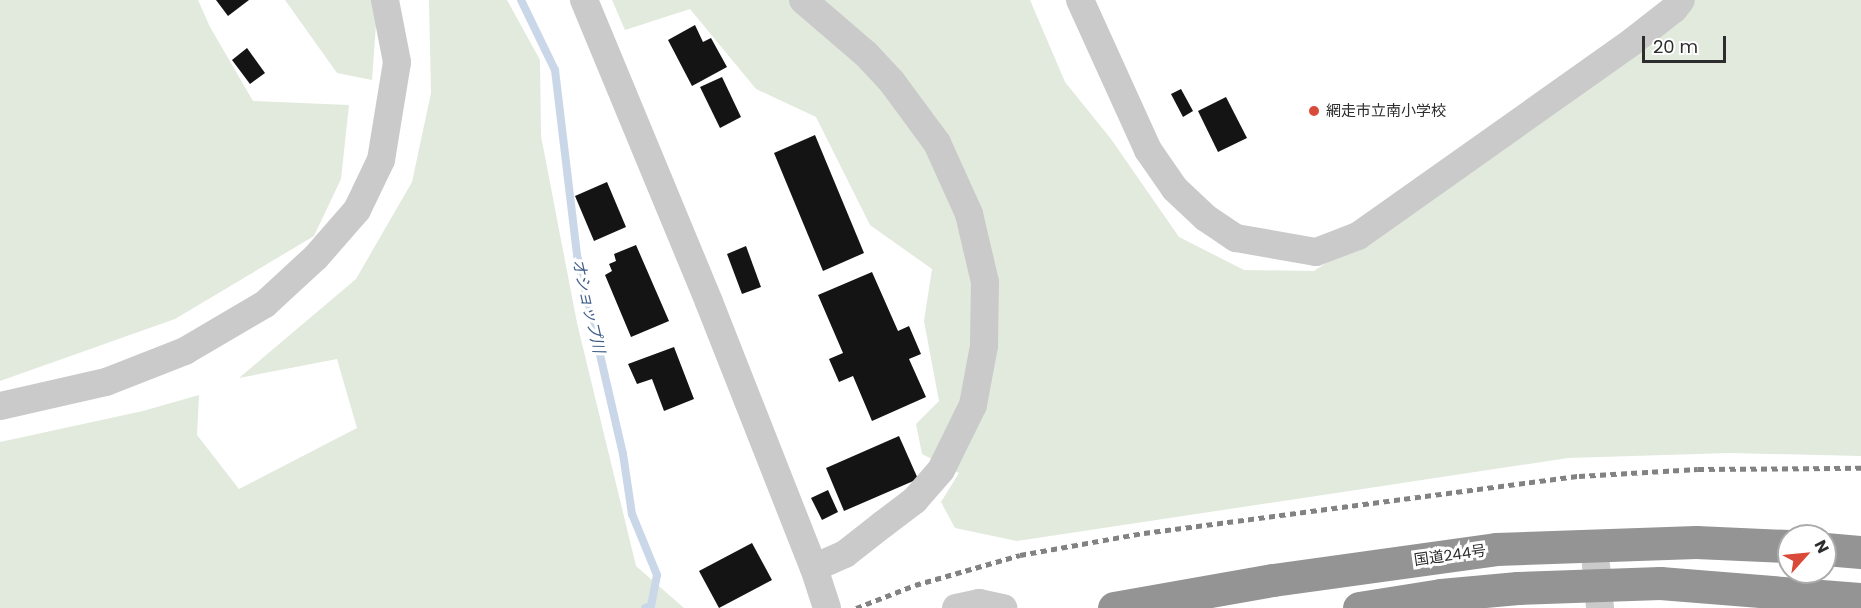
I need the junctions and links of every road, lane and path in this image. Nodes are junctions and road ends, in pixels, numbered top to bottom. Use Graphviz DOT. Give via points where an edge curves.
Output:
graph roads {
  1 [pos="385,0"];
  2 [pos="584,0"];
  3 [pos="803,0"];
  4 [pos="1080,0"];
  5 [pos="1681,0"];
  6 [pos="0,406"];
  7 [pos="1594,544"];
  8 [pos="1777,545"];
  9 [pos="1837,550"];
  10 [pos="1861,552"];
  11 [pos="814,568"];
  12 [pos="1599,597"];
  13 [pos="1861,599"];
  14 [pos="827,608"];
  15 [pos="956,608"];
  16 [pos="1003,608"];
  17 [pos="1114,608"];
  18 [pos="1359,608"];
  1 -- 6 [label="street" via="397,62 381,160 357,210 316,257 265,304 185,351 106,381"];
  2 -- 11 [label="street"];
  3 -- 11 [label="street" via="866,54 937,143 969,214 985,282 984,346 973,405 941,470 915,500 845,554"];
  4 -- 5 [label="street" via="1148,150 1175,189 1206,218 1236,238 1316,252 1358,236 1633,41"];
  7 -- 8 [label="highway, 国道244号"];
  7 -- 12 [label="street"];
  7 -- 17 [label="highway, 国道244号" via="1473,552 1196,591"];
  9 -- 10 [label="highway"];
  11 -- 14 [label="street"];
  12 -- 13 [label="highway" via="1660,584"];
  12 -- 18 [label="highway" via="1441,595"];
  15 -- 16 [label="street" via="979,603"];
}
